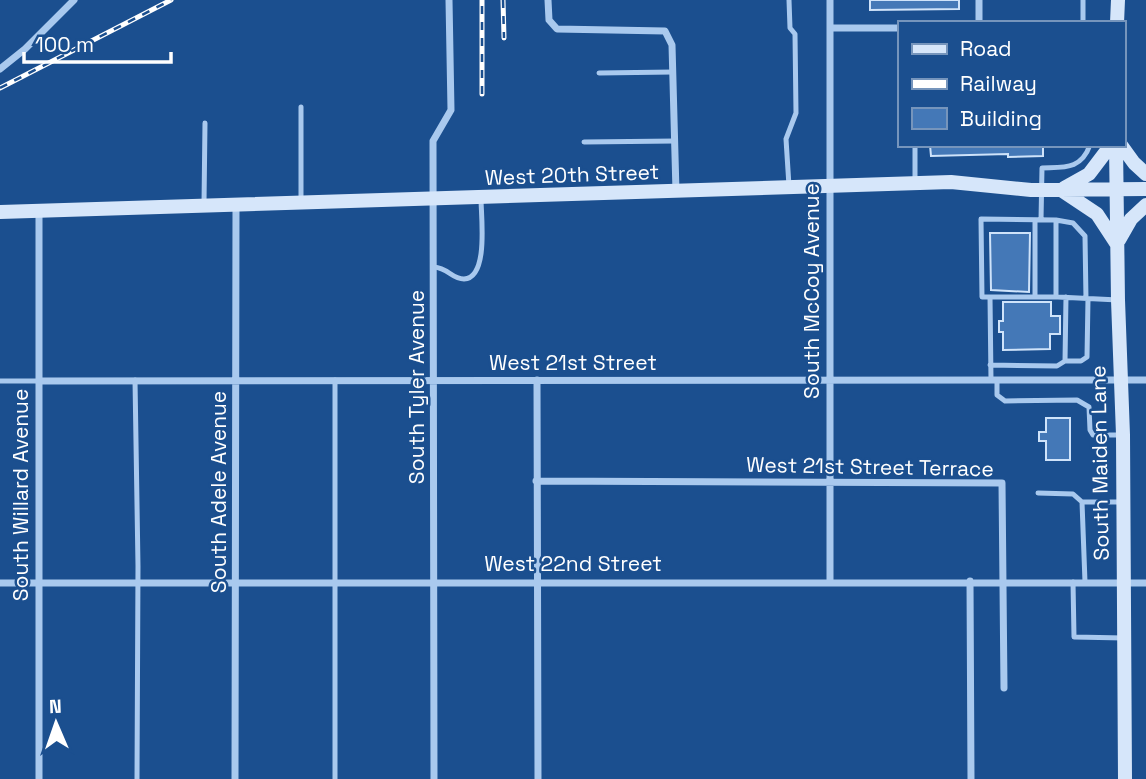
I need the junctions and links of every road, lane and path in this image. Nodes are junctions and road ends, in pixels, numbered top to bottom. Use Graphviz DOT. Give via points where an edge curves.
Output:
graph roads {
  1 [pos="74,0"];
  2 [pos="449,0"];
  3 [pos="548,0"];
  4 [pos="789,0"];
  5 [pos="830,0"];
  6 [pos="979,0"];
  7 [pos="1083,0"];
  8 [pos="1118,0"];
  9 [pos="979,21"];
  10 [pos="1083,21"];
  11 [pos="1117,21"];
  12 [pos="830,28"];
  13 [pos="898,28"];
  14 [pos="0,69"];
  15 [pos="673,72"];
  16 [pos="599,73"];
  17 [pos="300,107"];
  18 [pos="205,123"];
  19 [pos="675,141"];
  20 [pos="584,142"];
  21 [pos="915,147"];
  22 [pos="1089,147"];
  23 [pos="1114,147"];
  24 [pos="1116,147"];
  25 [pos="1118,147"];
  26 [pos="1146,174"];
  27 [pos="915,184"];
  28 [pos="830,187"];
  29 [pos="789,189"];
  30 [pos="1117,189"];
  31 [pos="1146,189"];
  32 [pos="1041,190"];
  33 [pos="1060,190"];
  34 [pos="676,192"];
  35 [pos="481,199"];
  36 [pos="434,200"];
  37 [pos="301,203"];
  38 [pos="236,205"];
  39 [pos="1146,205"];
  40 [pos="204,206"];
  41 [pos="39,210"];
  42 [pos="0,212"];
  43 [pos="1038,220"];
  44 [pos="1056,220"];
  45 [pos="1117,244"];
  46 [pos="434,267"];
  47 [pos="990,297"];
  48 [pos="1035,297"];
  49 [pos="1056,297"];
  50 [pos="1066,297"];
  51 [pos="1087,299"];
  52 [pos="1118,300"];
  53 [pos="1065,361"];
  54 [pos="990,365"];
  55 [pos="135,380"];
  56 [pos="237,380"];
  57 [pos="335,380"];
  58 [pos="537,380"];
  59 [pos="994,380"];
  60 [pos="1120,380"];
  61 [pos="1146,380"];
  62 [pos="0,381"];
  63 [pos="39,381"];
  64 [pos="435,381"];
  65 [pos="830,381"];
  66 [pos="1123,435"];
  67 [pos="537,481"];
  68 [pos="830,481"];
  69 [pos="1038,493"];
  70 [pos="1083,502"];
  71 [pos="1123,502"];
  72 [pos="830,581"];
  73 [pos="970,581"];
  74 [pos="237,582"];
  75 [pos="335,582"];
  76 [pos="435,582"];
  77 [pos="537,582"];
  78 [pos="1003,582"];
  79 [pos="1073,582"];
  80 [pos="1085,582"];
  81 [pos="0,583"];
  82 [pos="39,583"];
  83 [pos="137,583"];
  84 [pos="1123,583"];
  85 [pos="1146,583"];
  86 [pos="1124,638"];
  87 [pos="1004,688"];
  88 [pos="39,779"];
  89 [pos="137,779"];
  90 [pos="235,779"];
  91 [pos="335,779"];
  92 [pos="434,779"];
  93 [pos="538,779"];
  94 [pos="971,779"];
  95 [pos="1125,779"];
  1 -- 14 [label="street"];
  2 -- 36 [label="street, South Tyler Avenue" via="451,110 433,141"];
  3 -- 15 [label="street" via="549,20 558,29 665,31 672,45"];
  4 -- 29 [label="lane" via="790,27 795,34 796,113 786,139"];
  5 -- 12 [label="street, South McCoy Avenue"];
  6 -- 9 [label="street"];
  7 -- 10 [label="lane"];
  8 -- 11 [label="main road"];
  12 -- 13 [label="street"];
  12 -- 28 [label="street, South McCoy Avenue"];
  15 -- 16 [label="lane"];
  15 -- 19 [label="street"];
  17 -- 37 [label="lane"];
  18 -- 40 [label="lane"];
  19 -- 20 [label="lane"];
  19 -- 34 [label="street"];
  21 -- 27 [label="lane"];
  22 -- 32 [label="lane" via="1086,157 1070,166 1042,168"];
  23 -- 33 [label="main road" via="1089,174"];
  24 -- 30 [label="main road, South Maiden Lane"];
  25 -- 26 [label="main road"];
  27 -- 28 [label="main road, West 20th Street"];
  27 -- 32 [label="main road, West 20th Street" via="951,182"];
  28 -- 29 [label="main road, West 20th Street"];
  28 -- 65 [label="street, South McCoy Avenue"];
  29 -- 34 [label="main road, West 20th Street"];
  30 -- 31 [label="main road, West 20th Street"];
  30 -- 33 [label="main road, West 20th Street"];
  30 -- 45 [label="main road, South Maiden Lane"];
  32 -- 33 [label="main road, West 20th Street"];
  32 -- 43 [label="lane"];
  33 -- 45 [label="main road" via="1097,214"];
  34 -- 35 [label="main road, West 20th Street"];
  35 -- 36 [label="main road, West 20th Street"];
  35 -- 46 [label="lane" via="477,272 461,279"];
  36 -- 37 [label="main road, West 20th Street"];
  36 -- 46 [label="street, South Tyler Avenue"];
  37 -- 38 [label="main road, West 20th Street"];
  38 -- 40 [label="main road, West 20th Street"];
  38 -- 56 [label="street, South Adele Avenue"];
  39 -- 45 [label="main road" via="1131,219"];
  40 -- 41 [label="main road, West 20th Street"];
  41 -- 42 [label="main road, West 20th Street"];
  41 -- 63 [label="street, South Willard Avenue"];
  43 -- 44 [label="lane"];
  43 -- 47 [label="lane" via="981,219 982,297"];
  43 -- 48 [label="lane"];
  44 -- 49 [label="lane"];
  44 -- 51 [label="lane" via="1073,223 1085,236"];
  45 -- 52 [label="main road, South Maiden Lane"];
  46 -- 64 [label="street, South Tyler Avenue"];
  47 -- 48 [label="lane"];
  47 -- 54 [label="lane"];
  48 -- 49 [label="lane"];
  49 -- 50 [label="lane"];
  50 -- 51 [label="lane"];
  50 -- 53 [label="lane"];
  51 -- 52 [label="lane"];
  51 -- 53 [label="lane" via="1087,357"];
  52 -- 60 [label="main road, South Maiden Lane"];
  53 -- 54 [label="lane" via="1057,366"];
  54 -- 59 [label="lane"];
  55 -- 56 [label="street, West 21st Street"];
  55 -- 63 [label="street, West 21st Street"];
  55 -- 83 [label="lane"];
  56 -- 57 [label="street, West 21st Street"];
  56 -- 74 [label="street, South Adele Avenue"];
  57 -- 64 [label="street, West 21st Street"];
  57 -- 75 [label="lane"];
  58 -- 64 [label="street, West 21st Street"];
  58 -- 65 [label="street, West 21st Street"];
  58 -- 67 [label="street"];
  59 -- 60 [label="street, West 21st Street"];
  59 -- 65 [label="street, West 21st Street"];
  59 -- 66 [label="lane" via="1005,401 1077,400 1089,407 1093,435"];
  60 -- 61 [label="street, West 21st Street"];
  60 -- 66 [label="main road, South Maiden Lane"];
  62 -- 63 [label="lane, West 21st Street"];
  63 -- 82 [label="street, South Willard Avenue"];
  64 -- 76 [label="street, South Tyler Avenue"];
  65 -- 68 [label="street, South McCoy Avenue"];
  66 -- 71 [label="main road, South Maiden Lane"];
  67 -- 68 [label="street, West 21st Street Terrace"];
  67 -- 77 [label="street"];
  68 -- 72 [label="street, South McCoy Avenue"];
  68 -- 78 [label="street, West 21st Street Terrace" via="1002,483"];
  69 -- 70 [label="lane" via="1073,494"];
  70 -- 71 [label="lane"];
  70 -- 80 [label="lane"];
  71 -- 84 [label="main road, South Maiden Lane"];
  72 -- 73 [label="street, West 22nd Street"];
  72 -- 77 [label="street, West 22nd Street"];
  73 -- 78 [label="street, West 22nd Street"];
  73 -- 94 [label="street"];
  74 -- 75 [label="street, West 22nd Street"];
  74 -- 83 [label="street, West 22nd Street"];
  74 -- 90 [label="street, South Adele Avenue"];
  75 -- 76 [label="street, West 22nd Street"];
  75 -- 91 [label="lane"];
  76 -- 77 [label="street, West 22nd Street"];
  76 -- 92 [label="street, South Tyler Avenue"];
  77 -- 93 [label="street"];
  78 -- 79 [label="street, West 22nd Street"];
  78 -- 87 [label="street, West 21st Street Terrace"];
  79 -- 80 [label="street, West 22nd Street"];
  79 -- 86 [label="lane" via="1073,637"];
  80 -- 84 [label="street, West 22nd Street"];
  81 -- 82 [label="street, West 22nd Street"];
  82 -- 83 [label="street, West 22nd Street"];
  82 -- 88 [label="street, South Willard Avenue"];
  83 -- 89 [label="lane"];
  84 -- 85 [label="street, West 22nd Street"];
  84 -- 86 [label="main road, South Maiden Lane"];
  86 -- 95 [label="main road, South Maiden Lane"];
}
